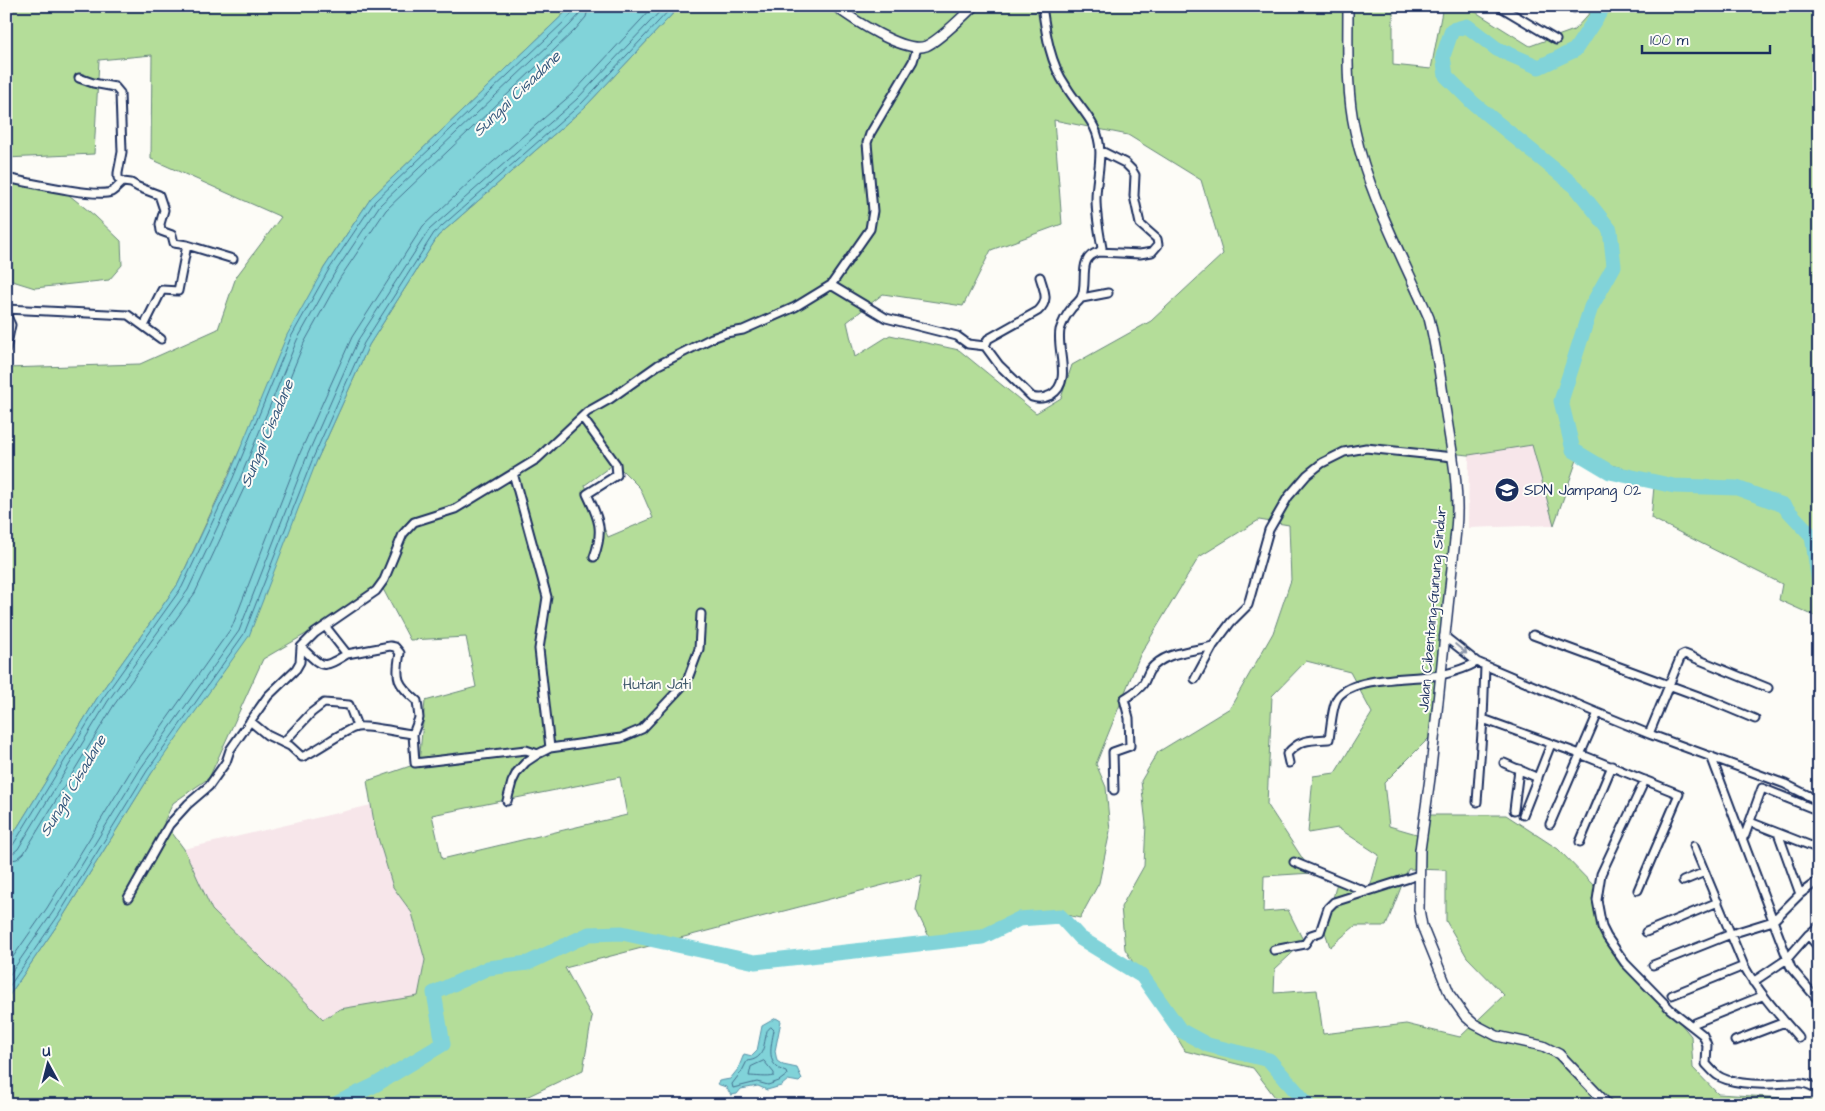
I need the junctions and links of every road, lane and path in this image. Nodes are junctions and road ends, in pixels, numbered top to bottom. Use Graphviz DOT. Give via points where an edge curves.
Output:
graph roads {
  1 [pos="835,6"];
  2 [pos="974,6"];
  3 [pos="1042,6"];
  4 [pos="1348,6"];
  5 [pos="1499,6"];
  6 [pos="1556,40"];
  7 [pos="917,48"];
  8 [pos="79,78"];
  9 [pos="1101,151"];
  10 [pos="6,178"];
  11 [pos="123,182"];
  12 [pos="187,245"];
  13 [pos="1099,252"];
  14 [pos="233,259"];
  15 [pos="1040,277"];
  16 [pos="831,285"];
  17 [pos="1108,293"];
  18 [pos="1082,298"];
  19 [pos="6,309"];
  20 [pos="6,314"];
  21 [pos="144,326"];
  22 [pos="161,339"];
  23 [pos="985,346"];
  24 [pos="6,349"];
  25 [pos="582,417"];
  26 [pos="1453,457"];
  27 [pos="513,473"];
  28 [pos="594,557"];
  29 [pos="701,614"];
  30 [pos="325,626"];
  31 [pos="1533,635"];
  32 [pos="1444,636"];
  33 [pos="1213,646"];
  34 [pos="302,647"];
  35 [pos="347,654"];
  36 [pos="1477,662"];
  37 [pos="1485,666"];
  38 [pos="1440,675"];
  39 [pos="1195,679"];
  40 [pos="1668,685"];
  41 [pos="1768,688"];
  42 [pos="1598,712"];
  43 [pos="1483,719"];
  44 [pos="1755,719"];
  45 [pos="250,721"];
  46 [pos="357,726"];
  47 [pos="413,734"];
  48 [pos="1649,734"];
  49 [pos="283,743"];
  50 [pos="1551,744"];
  51 [pos="550,748"];
  52 [pos="538,754"];
  53 [pos="1580,754"];
  54 [pos="1711,756"];
  55 [pos="1289,763"];
  56 [pos="1504,763"];
  57 [pos="1612,766"];
  58 [pos="1518,769"];
  59 [pos="1538,778"];
  60 [pos="1645,780"];
  61 [pos="1114,790"];
  62 [pos="508,800"];
  63 [pos="1819,801"];
  64 [pos="1477,802"];
  65 [pos="1514,810"];
  66 [pos="1819,810"];
  67 [pos="1523,815"];
  68 [pos="1750,822"];
  69 [pos="1550,824"];
  70 [pos="1778,833"];
  71 [pos="1742,838"];
  72 [pos="1580,842"];
  73 [pos="1694,846"];
  74 [pos="1819,849"];
  75 [pos="1294,862"];
  76 [pos="1705,872"];
  77 [pos="1419,875"];
  78 [pos="1819,880"];
  79 [pos="1683,881"];
  80 [pos="1638,890"];
  81 [pos="1367,892"];
  82 [pos="1800,894"];
  83 [pos="128,898"];
  84 [pos="1718,902"];
  85 [pos="1773,920"];
  86 [pos="1819,926"];
  87 [pos="1646,932"];
  88 [pos="1731,934"];
  89 [pos="1808,935"];
  90 [pos="1819,948"];
  91 [pos="1274,950"];
  92 [pos="1787,959"];
  93 [pos="1653,965"];
  94 [pos="1744,966"];
  95 [pos="1753,982"];
  96 [pos="1672,995"];
  97 [pos="1762,996"];
  98 [pos="1819,1001"];
  99 [pos="1785,1022"];
  100 [pos="1695,1023"];
  101 [pos="1799,1038"];
  102 [pos="1735,1041"];
  103 [pos="1819,1091"];
  104 [pos="1608,1105"];
  1 -- 7 [label="street" via="868,28 900,44"];
  2 -- 7 [label="street" via="934,41"];
  3 -- 9 [label="street" via="1053,61 1064,85 1094,127"];
  4 -- 26 [label="street, Jalan Cibentang–Gunung Sindur" via="1350,101 1355,132 1371,186 1429,318"];
  5 -- 6 [label="street"];
  7 -- 16 [label="street" via="867,143 873,212 870,229"];
  8 -- 11 [label="street" via="115,86 120,94 122,152 118,178"];
  9 -- 13 [label="street" via="1096,197 1102,248"];
  9 -- 13 [label="street" via="1132,170 1140,224 1157,239 1158,245 1152,252 1140,254"];
  10 -- 11 [label="street" via="102,193 111,192"];
  11 -- 12 [label="street" via="159,195 164,210 161,231 172,235 174,243"];
  12 -- 14 [label="street"];
  12 -- 21 [label="street" via="178,291 162,290"];
  13 -- 18 [label="street" via="1087,259"];
  15 -- 23 [label="street" via="1044,306 988,339"];
  16 -- 23 [label="street" via="886,318 957,336 968,344"];
  16 -- 25 [label="street" via="786,311 743,330 712,338 658,365"];
  17 -- 18 [label="street"];
  18 -- 23 [label="street" via="1070,310 1061,328 1058,343 1064,370 1055,393 1046,398 1032,397 999,365"];
  19 -- 21 [label="street" via="128,315"];
  20 -- 24 [label="street" via="11,325"];
  21 -- 22 [label="street"];
  25 -- 27 [label="street" via="537,459"];
  25 -- 28 [label="street" via="616,464 617,475 587,494 599,519 600,543"];
  26 -- 32 [label="street, Jalan Cibentang–Gunung Sindur" via="1456,524"];
  26 -- 33 [label="street" via="1366,448 1344,452 1322,463 1288,497 1269,530 1248,605"];
  27 -- 30 [label="street" via="455,509 414,522 403,534 384,580 376,591"];
  27 -- 51 [label="street" via="547,598 539,649"];
  29 -- 51 [label="street" via="698,649 687,681 642,729 621,738"];
  30 -- 34 [label="street"];
  30 -- 35 [label="street"];
  31 -- 40 [label="street"];
  32 -- 36 [label="street, one-way"];
  32 -- 38 [label="street, Jalan Cibentang–Gunung Sindur"];
  33 -- 39 [label="street"];
  33 -- 61 [label="street" via="1175,653 1159,662 1150,670 1142,686 1124,699 1129,718 1130,746 1113,752"];
  34 -- 35 [label="street" via="324,665 330,665"];
  34 -- 45 [label="street" via="296,669 268,696"];
  35 -- 47 [label="street" via="390,646 400,653 396,671 402,688 418,700 419,718"];
  36 -- 37 [label="street"];
  36 -- 38 [label="street" via="1466,669"];
  37 -- 42 [label="street"];
  37 -- 43 [label="street"];
  38 -- 55 [label="street" via="1368,682 1346,690 1335,704 1329,739 1307,740 1295,745 1287,754"];
  38 -- 77 [label="street, Jalan Cibentang–Gunung Sindur"];
  40 -- 41 [label="street" via="1681,656 1685,654"];
  40 -- 44 [label="street"];
  40 -- 48 [label="street"];
  42 -- 48 [label="street"];
  42 -- 53 [label="street"];
  43 -- 50 [label="street"];
  43 -- 64 [label="street"];
  45 -- 49 [label="street"];
  45 -- 83 [label="street" via="209,786 169,824"];
  46 -- 47 [label="street"];
  46 -- 49 [label="street" via="302,758"];
  46 -- 49 [label="street" via="349,705 324,703"];
  47 -- 52 [label="street" via="415,763 526,750"];
  48 -- 54 [label="street"];
  50 -- 53 [label="street"];
  50 -- 59 [label="street"];
  51 -- 52 [label="street"];
  52 -- 62 [label="street" via="517,772"];
  53 -- 57 [label="street"];
  53 -- 69 [label="street"];
  54 -- 63 [label="street" via="1785,784"];
  54 -- 71 [label="street"];
  56 -- 58 [label="street"];
  57 -- 60 [label="street"];
  57 -- 72 [label="street"];
  58 -- 59 [label="street"];
  58 -- 65 [label="street"];
  59 -- 67 [label="street"];
  60 -- 80 [label="street" via="1679,794"];
  60 -- 103 [label="street" via="1602,874 1597,900 1607,937 1625,963 1670,1009 1702,1035 1707,1045 1706,1064 1717,1076 1730,1081 1801,1083 1814,1086"];
  66 -- 68 [label="street" via="1762,788"];
  68 -- 70 [label="street"];
  68 -- 71 [label="street"];
  70 -- 74 [label="street"];
  70 -- 82 [label="street"];
  71 -- 85 [label="street"];
  73 -- 76 [label="street"];
  75 -- 81 [label="street"];
  76 -- 79 [label="street"];
  76 -- 84 [label="street"];
  77 -- 81 [label="street"];
  77 -- 104 [label="street, Jalan Cibentang–Gunung Sindur" via="1422,926 1450,994 1465,1016 1497,1036 1543,1046 1559,1054"];
  78 -- 82 [label="street"];
  81 -- 91 [label="street" via="1334,902 1328,908 1320,932 1310,935 1305,944"];
  82 -- 85 [label="street"];
  84 -- 87 [label="street"];
  84 -- 88 [label="street"];
  85 -- 88 [label="street"];
  85 -- 92 [label="street"];
  86 -- 89 [label="street"];
  88 -- 93 [label="street"];
  88 -- 94 [label="street"];
  89 -- 90 [label="street"];
  89 -- 92 [label="street"];
  92 -- 95 [label="street"];
  92 -- 98 [label="street"];
  94 -- 95 [label="street"];
  94 -- 96 [label="street"];
  95 -- 97 [label="street"];
  97 -- 99 [label="street"];
  97 -- 100 [label="street"];
  99 -- 101 [label="street"];
  99 -- 102 [label="street"];
}
